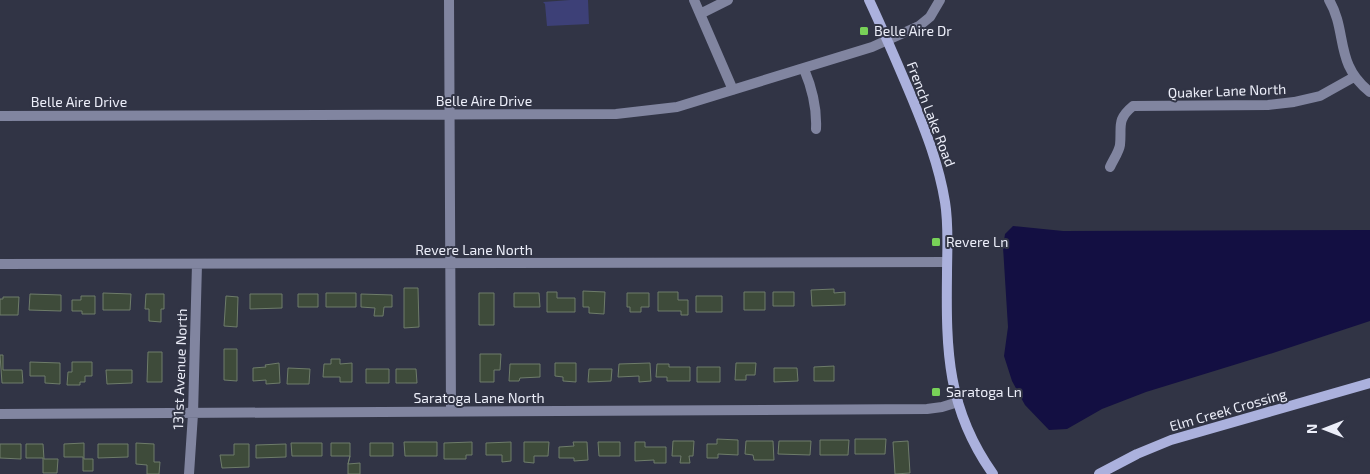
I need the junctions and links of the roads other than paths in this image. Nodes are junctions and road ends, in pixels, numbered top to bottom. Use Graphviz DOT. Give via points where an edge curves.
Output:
graph roads {
  1 [pos="449,0"];
  2 [pos="694,0"];
  3 [pos="728,0"];
  4 [pos="869,0"];
  5 [pos="940,0"];
  6 [pos="1330,0"];
  7 [pos="700,14"];
  8 [pos="889,41"];
  9 [pos="804,69"];
  10 [pos="1354,77"];
  11 [pos="732,90"];
  12 [pos="1370,92"];
  13 [pos="449,115"];
  14 [pos="0,116"];
  15 [pos="816,129"];
  16 [pos="1110,167"];
  17 [pos="947,262"];
  18 [pos="0,264"];
  19 [pos="196,264"];
  20 [pos="450,264"];
  21 [pos="1370,383"];
  22 [pos="958,402"];
  23 [pos="451,412"];
  24 [pos="0,414"];
  25 [pos="193,414"];
  26 [pos="189,474"];
  27 [pos="993,474"];
  28 [pos="1099,474"];
  1 -- 13 [label="street"];
  2 -- 7 [label="street"];
  3 -- 7 [label="street"];
  4 -- 8 [label="street, French Lake Road"];
  5 -- 8 [label="street, Belle Aire Drive" via="930,17 919,26"];
  6 -- 10 [label="street" via="1346,60"];
  7 -- 11 [label="street"];
  8 -- 9 [label="street, Belle Aire Drive"];
  8 -- 17 [label="street, French Lake Road" via="939,169 946,204"];
  9 -- 11 [label="street, Belle Aire Drive"];
  9 -- 15 [label="street" via="817,116"];
  10 -- 12 [label="street"];
  10 -- 16 [label="street, Quaker Lane North" via="1320,96 1294,102 1134,106 1120,122 1120,147"];
  11 -- 13 [label="street, Belle Aire Drive" via="676,107 616,114"];
  13 -- 14 [label="street, Belle Aire Drive"];
  13 -- 20 [label="street"];
  17 -- 20 [label="street, Revere Lane North"];
  17 -- 22 [label="street, French Lake Road" via="948,358"];
  18 -- 19 [label="street, Revere Lane North"];
  19 -- 20 [label="street, Revere Lane North"];
  19 -- 25 [label="street, 131st Avenue North"];
  20 -- 23 [label="street"];
  21 -- 28 [label="street, Elm Creek Crossing" via="1189,434 1137,454"];
  22 -- 23 [label="street, Saratoga Lane North" via="927,409"];
  22 -- 27 [label="street, French Lake Road" via="972,441"];
  23 -- 25 [label="street, Saratoga Lane North"];
  24 -- 25 [label="street, Saratoga Lane North"];
  25 -- 26 [label="street, 131st Avenue North"];
}
